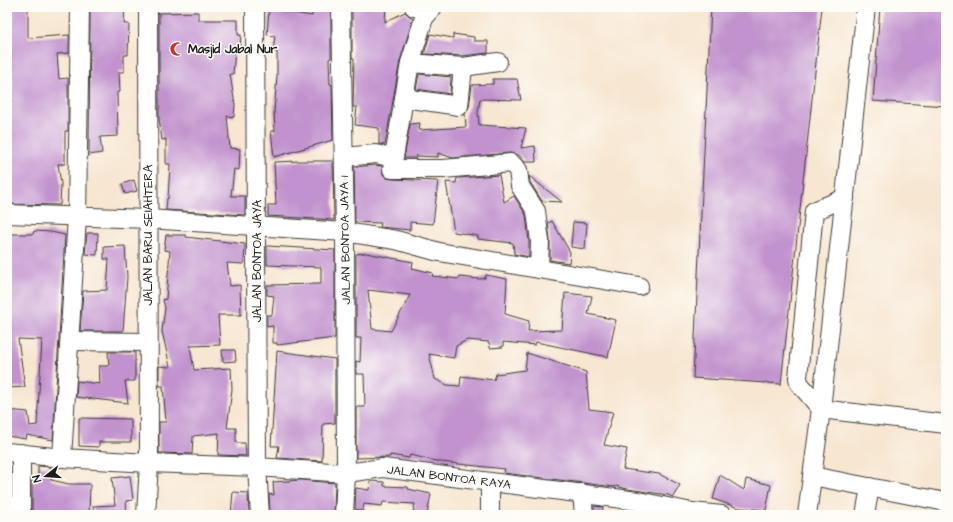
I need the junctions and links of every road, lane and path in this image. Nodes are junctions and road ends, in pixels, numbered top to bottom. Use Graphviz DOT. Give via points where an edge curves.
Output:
graph roads {
  1 [pos="80,7"];
  2 [pos="148,7"];
  3 [pos="255,7"];
  4 [pos="341,7"];
  5 [pos="866,7"];
  6 [pos="426,8"];
  7 [pos="498,62"];
  8 [pos="410,63"];
  9 [pos="463,67"];
  10 [pos="404,98"];
  11 [pos="344,157"];
  12 [pos="393,158"];
  13 [pos="845,198"];
  14 [pos="7,214"];
  15 [pos="77,217"];
  16 [pos="148,219"];
  17 [pos="257,227"];
  18 [pos="345,232"];
  19 [pos="539,269"];
  20 [pos="639,286"];
  21 [pos="70,341"];
  22 [pos="148,342"];
  23 [pos="821,409"];
  24 [pos="946,424"];
  25 [pos="14,453"];
  26 [pos="62,458"];
  27 [pos="149,464"];
  28 [pos="257,467"];
  29 [pos="346,473"];
  30 [pos="812,476"];
  31 [pos="490,482"];
  32 [pos="870,487"];
  33 [pos="582,493"];
  34 [pos="946,502"];
  35 [pos="810,514"];
  36 [pos="21,515"];
  37 [pos="146,515"];
  38 [pos="260,515"];
  39 [pos="344,515"];
  40 [pos="490,515"];
  41 [pos="584,515"];
  42 [pos="722,515"];
  43 [pos="865,515"];
  1 -- 15 [label="street"];
  2 -- 16 [label="street, JALAN BARU SEIAHTERA"];
  3 -- 17 [label="street, JALAN BONTOA JAYA"];
  4 -- 11 [label="street, JALAN BONTOA JAYA 1"];
  5 -- 13 [label="street"];
  6 -- 8 [label="street"];
  7 -- 9 [label="street"];
  8 -- 9 [label="street"];
  8 -- 10 [label="street"];
  9 -- 10 [label="street" via="459,106"];
  10 -- 12 [label="street"];
  11 -- 12 [label="street" via="376,154"];
  11 -- 18 [label="street, JALAN BONTOA JAYA 1"];
  12 -- 19 [label="street" via="392,169 443,169 511,162 518,170 520,186 536,211 540,241"];
  13 -- 23 [label="street"];
  13 -- 23 [label="street" via="814,211 798,378 799,383"];
  14 -- 15 [label="street"];
  15 -- 16 [label="street"];
  15 -- 21 [label="street"];
  16 -- 17 [label="street"];
  16 -- 22 [label="street, JALAN BARU SEIAHTERA"];
  17 -- 18 [label="street"];
  17 -- 28 [label="street, JALAN BONTOA JAYA"];
  18 -- 19 [label="street" via="396,240 439,252"];
  18 -- 29 [label="street, JALAN BONTOA JAYA 1"];
  19 -- 20 [label="street"];
  21 -- 22 [label="street"];
  21 -- 26 [label="street"];
  22 -- 27 [label="street, JALAN BARU SEIAHTERA"];
  23 -- 24 [label="street"];
  23 -- 30 [label="street"];
  25 -- 26 [label="street, JALAN BONTOA RAYA"];
  25 -- 36 [label="street"];
  26 -- 27 [label="street, JALAN BONTOA RAYA"];
  27 -- 28 [label="street, JALAN BONTOA RAYA"];
  27 -- 37 [label="street, JALAN BARU SEIAHTERA"];
  28 -- 29 [label="street, JALAN BONTOA RAYA"];
  28 -- 38 [label="street, JALAN BONTOA JAYA"];
  29 -- 31 [label="street, JALAN BONTOA RAYA" via="383,468"];
  29 -- 39 [label="street, JALAN BONTOA JAYA 1"];
  30 -- 32 [label="street"];
  30 -- 35 [label="street"];
  31 -- 33 [label="street, JALAN BONTOA RAYA"];
  31 -- 40 [label="street"];
  32 -- 34 [label="street"];
  32 -- 43 [label="street"];
  33 -- 41 [label="street"];
  33 -- 42 [label="street, JALAN BONTOA RAYA"];
}
